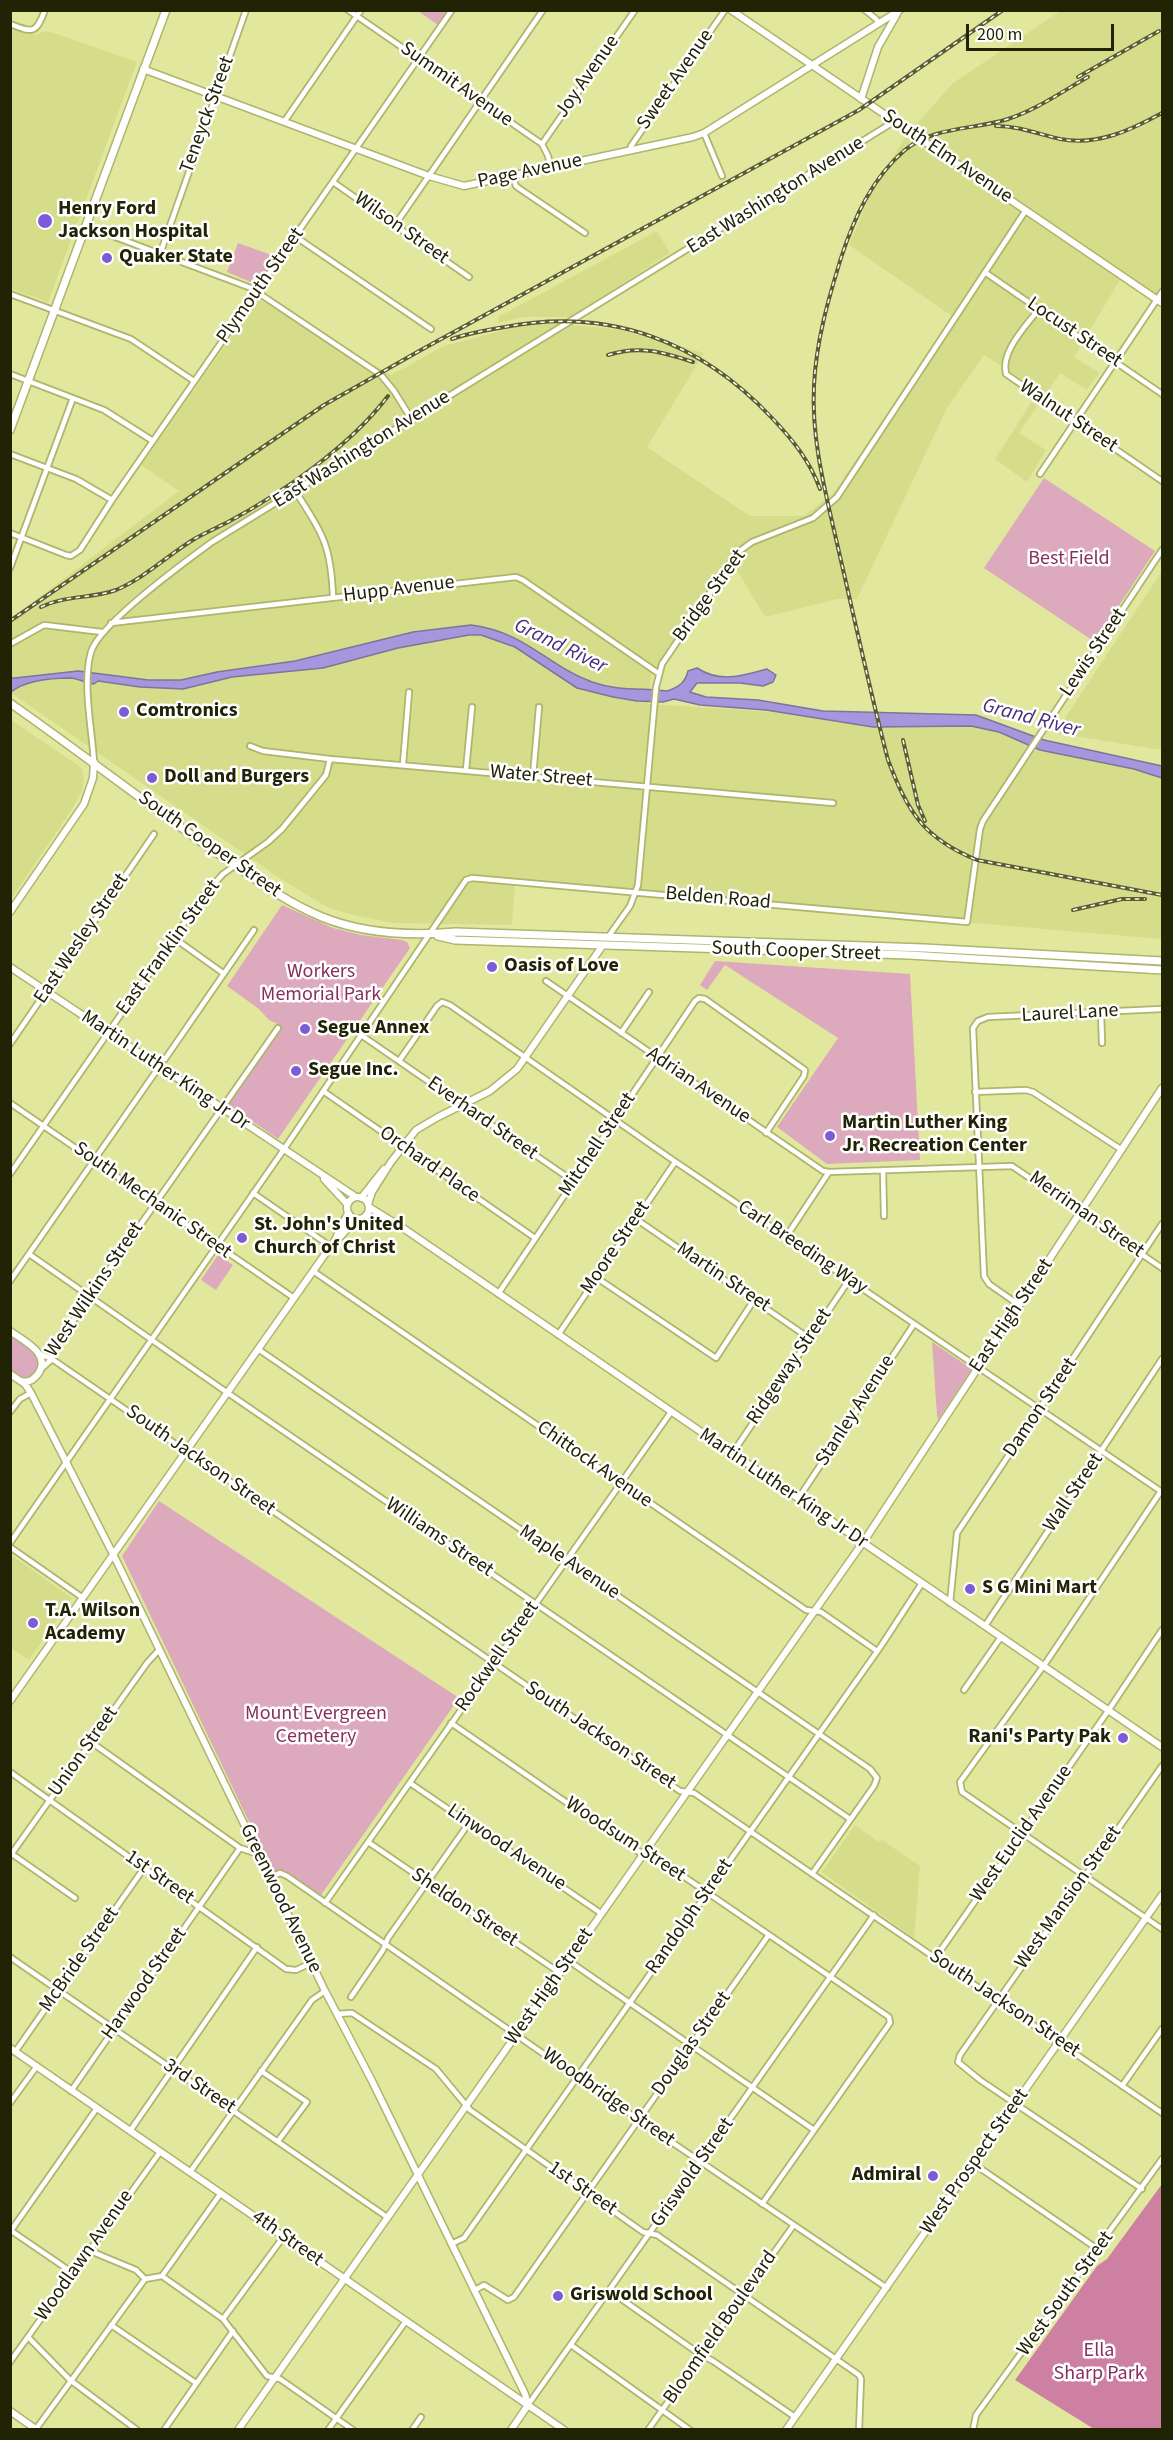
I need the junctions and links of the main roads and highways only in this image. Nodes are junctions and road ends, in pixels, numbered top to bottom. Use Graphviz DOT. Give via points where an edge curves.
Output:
graph roads {
  1 [pos="166,10"];
  2 [pos="10,430"];
  3 [pos="10,703"];
  4 [pos="430,934"];
  5 [pos="608,937"];
  6 [pos="603,945"];
  7 [pos="1162,961"];
  8 [pos="1162,970"];
  1 -- 2 [label="main road"];
  3 -- 4 [label="main road, South Cooper Street" via="280,896 323,918 376,931"];
  4 -- 5 [label="main road, South Cooper Street"];
  4 -- 6 [label="main road, South Cooper Street" via="454,940"];
  5 -- 6 [label="main road"];
  5 -- 7 [label="main road, South Cooper Street"];
  6 -- 8 [label="main road, South Cooper Street" via="909,955"];
}
